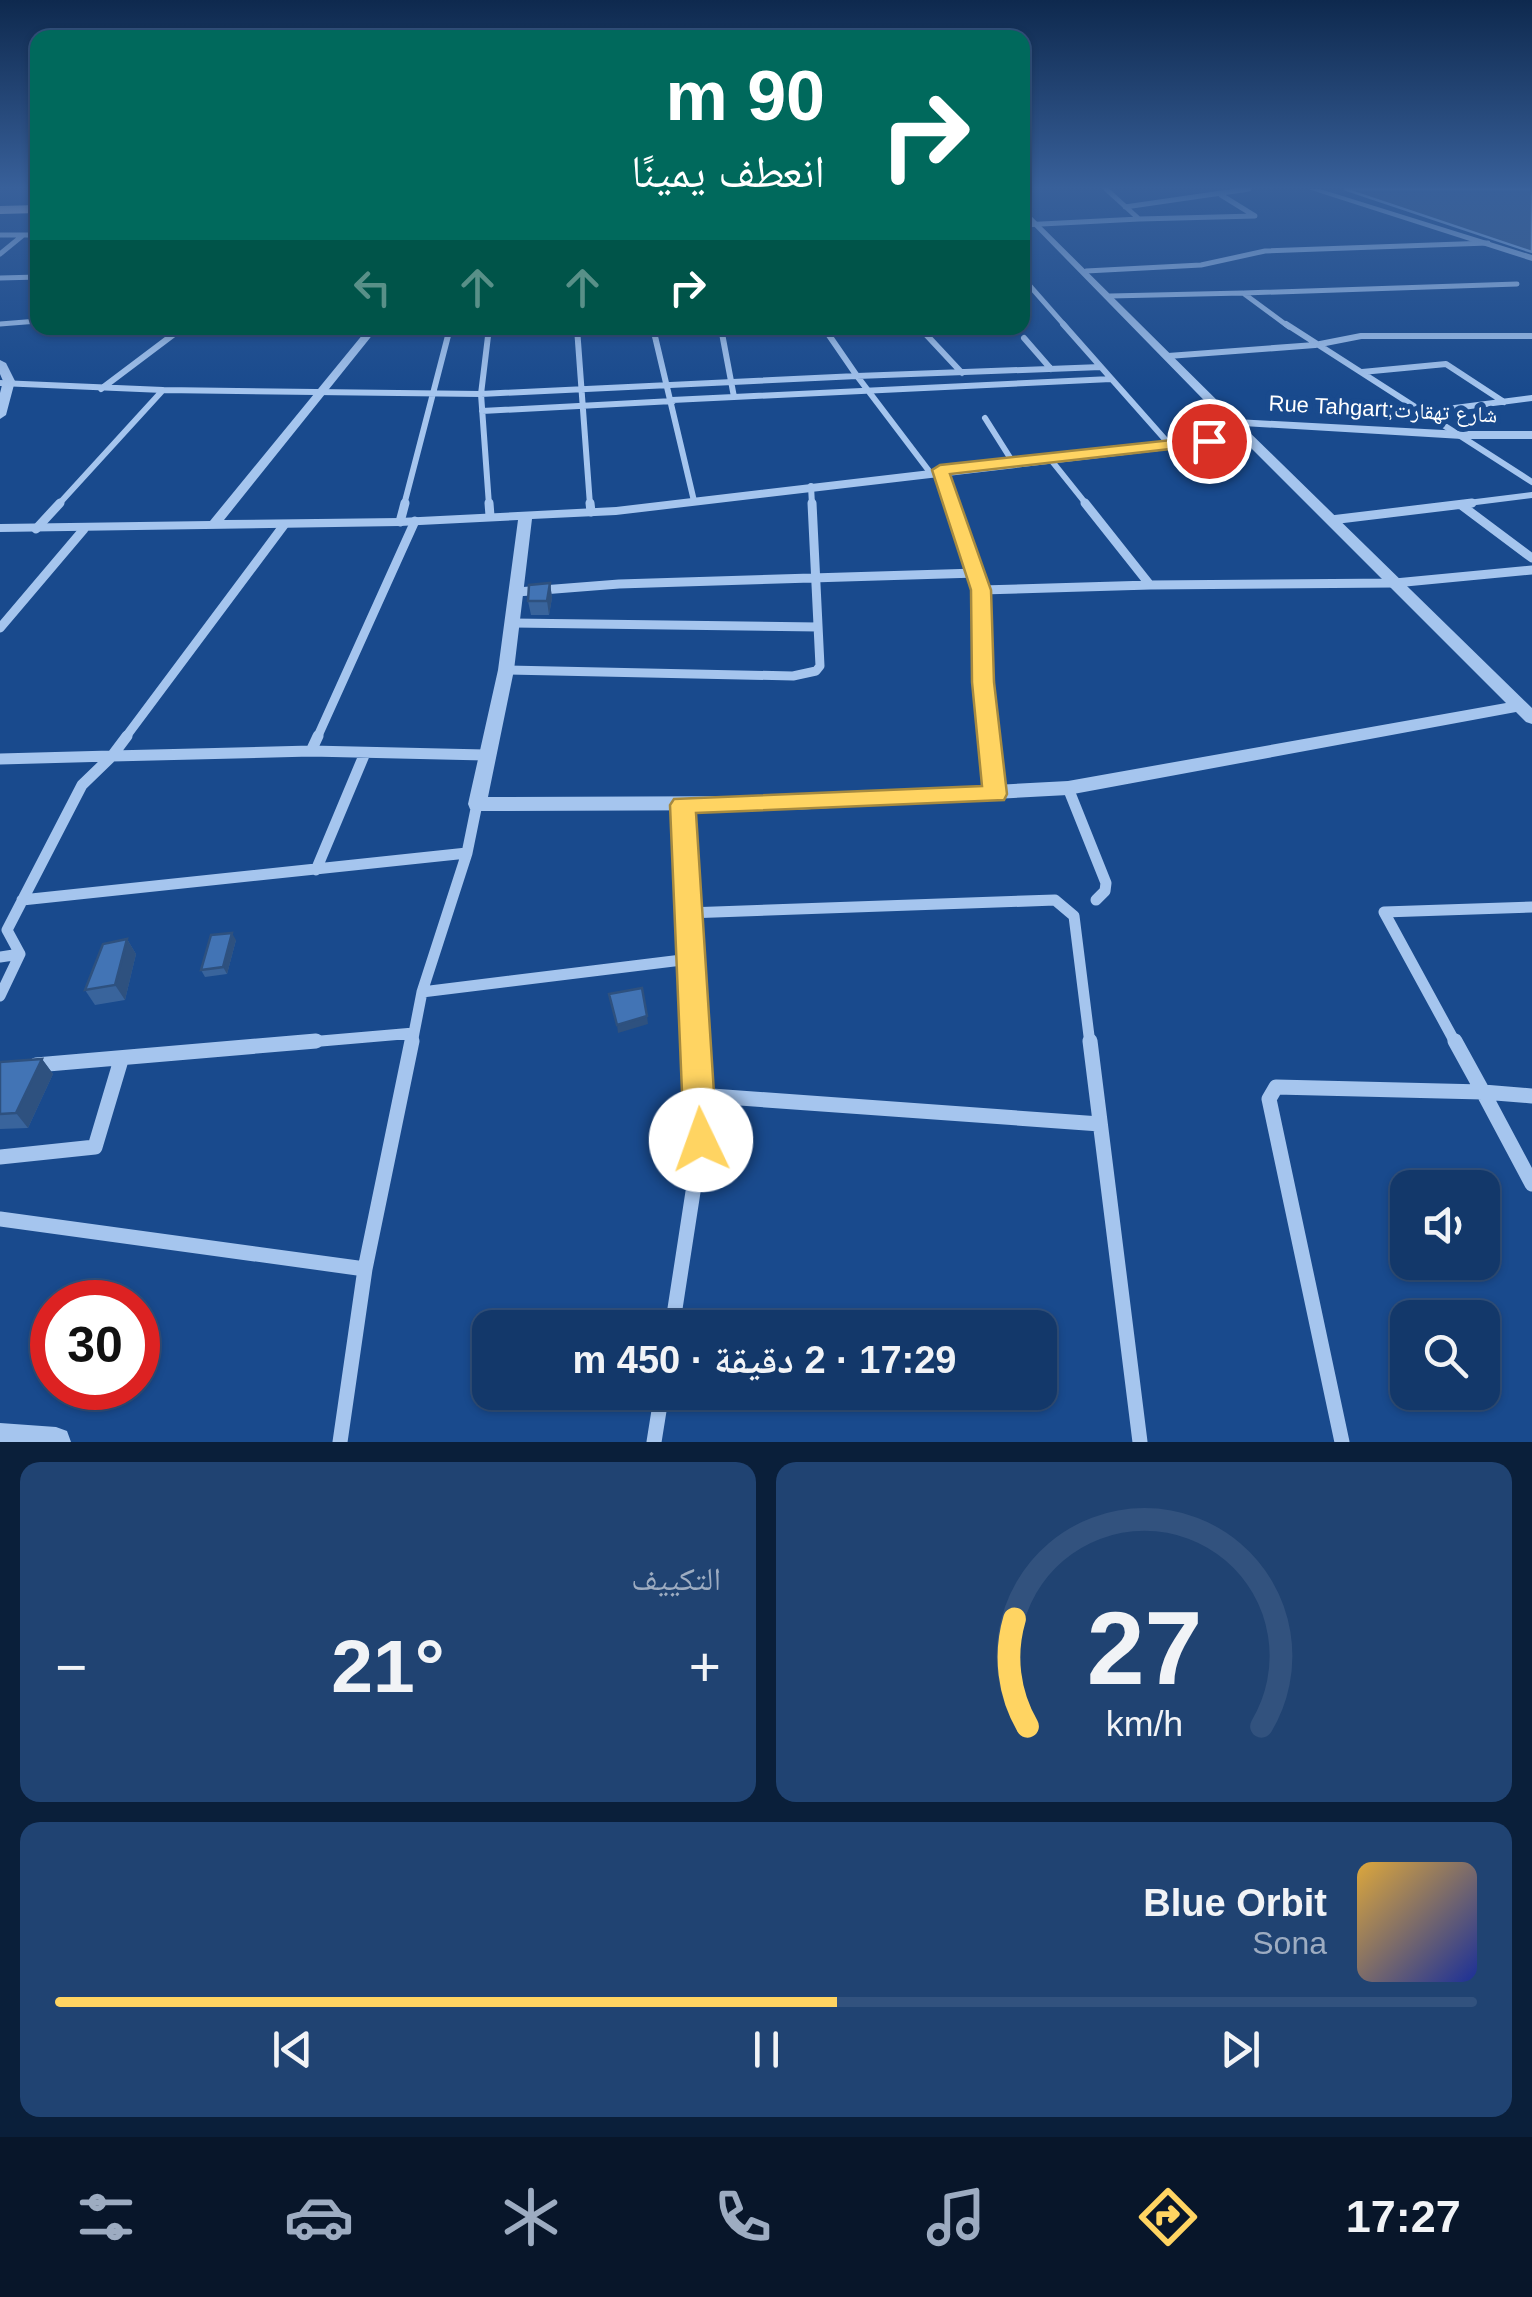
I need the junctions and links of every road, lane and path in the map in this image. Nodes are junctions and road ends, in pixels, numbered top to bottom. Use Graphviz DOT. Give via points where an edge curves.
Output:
graph roads {
  1 [pos="1072,256"];
  2 [pos="1240,256"];
  3 [pos="1086,271"];
  4 [pos="30,277"];
  5 [pos="0,278"];
  6 [pos="1517,284"];
  7 [pos="1030,286"];
  8 [pos="1242,293"];
  9 [pos="1110,296"];
  10 [pos="30,322"];
  11 [pos="0,324"];
  12 [pos="172,335"];
  13 [pos="367,335"];
  14 [pos="448,335"];
  15 [pos="488,335"];
  16 [pos="578,335"];
  17 [pos="655,335"];
  18 [pos="723,335"];
  19 [pos="829,335"];
  20 [pos="927,335"];
  21 [pos="1532,336"];
  22 [pos="1024,338"];
  23 [pos="1316,345"];
  24 [pos="1168,356"];
  25 [pos="1101,368"];
  26 [pos="1051,370"];
  27 [pos="1359,372"];
  28 [pos="962,373"];
  29 [pos="3,374"];
  30 [pos="857,376"];
  31 [pos="1111,379"];
  32 [pos="730,381"];
  33 [pos="669,384"];
  34 [pos="583,388"];
  35 [pos="100,390"];
  36 [pos="163,390"];
  37 [pos="869,392"];
  38 [pos="481,394"];
  39 [pos="320,395"];
  40 [pos="431,395"];
  41 [pos="734,398"];
  42 [pos="1532,398"];
  43 [pos="672,401"];
  44 [pos="1504,402"];
  45 [pos="583,406"];
  46 [pos="482,411"];
  47 [pos="1424,412"];
  48 [pos="0,415"];
  49 [pos="986,418"];
  50 [pos="1233,422"];
  51 [pos="1532,434"];
  52 [pos="1462,435"];
  53 [pos="1248,437"];
  54 [pos="1170,445"];
  55 [pos="1052,460"];
  56 [pos="1014,464"];
  57 [pos="934,471"];
  58 [pos="1532,482"];
  59 [pos="811,486"];
  60 [pos="1532,495"];
  61 [pos="694,501"];
  62 [pos="1461,505"];
  63 [pos="591,512"];
  64 [pos="490,516"];
  65 [pos="525,516"];
  66 [pos="1332,520"];
  67 [pos="416,521"];
  68 [pos="400,522"];
  69 [pos="214,523"];
  70 [pos="284,524"];
  71 [pos="0,528"];
  72 [pos="36,528"];
  73 [pos="84,529"];
  74 [pos="1532,558"];
  75 [pos="1532,570"];
  76 [pos="977,573"];
  77 [pos="814,578"];
  78 [pos="1395,583"];
  79 [pos="1150,585"];
  80 [pos="981,590"];
  81 [pos="517,592"];
  82 [pos="512,624"];
  83 [pos="818,627"];
  84 [pos="0,628"];
  85 [pos="506,670"];
  86 [pos="1528,714"];
  87 [pos="311,752"];
  88 [pos="365,754"];
  89 [pos="112,756"];
  90 [pos="485,756"];
  91 [pos="0,759"];
  92 [pos="1068,788"];
  93 [pos="995,794"];
  94 [pos="476,804"];
  95 [pos="683,805"];
  96 [pos="467,853"];
  97 [pos="316,870"];
  98 [pos="22,900"];
  99 [pos="1096,900"];
  100 [pos="1532,907"];
  101 [pos="687,913"];
  102 [pos="20,954"];
  103 [pos="0,957"];
  104 [pos="690,959"];
  105 [pos="422,992"];
  106 [pos="0,996"];
  107 [pos="414,1033"];
  108 [pos="122,1060"];
  109 [pos="17,1066"];
  110 [pos="1483,1092"];
  111 [pos="698,1095"];
  112 [pos="1532,1096"];
  113 [pos="1100,1124"];
  114 [pos="0,1158"];
  115 [pos="1532,1184"];
  116 [pos="0,1219"];
  117 [pos="365,1268"];
  118 [pos="675,1310"];
  119 [pos="659,1410"];
  120 [pos="0,1438"];
  121 [pos="56,1442"];
  122 [pos="340,1442"];
  123 [pos="654,1442"];
  124 [pos="1140,1442"];
  125 [pos="1342,1442"];
  1 -- 3 [label="street"];
  2 -- 3 [label="street"];
  3 -- 9 [label="street"];
  4 -- 5 [label="street"];
  6 -- 8 [label="street"];
  7 -- 25 [label="street"];
  8 -- 9 [label="street"];
  8 -- 23 [label="street"];
  9 -- 24 [label="street"];
  10 -- 11 [label="street"];
  12 -- 35 [label="street"];
  13 -- 39 [label="street"];
  14 -- 40 [label="street"];
  15 -- 38 [label="street"];
  16 -- 34 [label="street"];
  17 -- 33 [label="street"];
  18 -- 32 [label="street"];
  19 -- 30 [label="street"];
  20 -- 28 [label="street"];
  21 -- 23 [label="street" via="1361,336"];
  22 -- 26 [label="street"];
  23 -- 24 [label="street"];
  23 -- 27 [label="street"];
  24 -- 50 [label="street"];
  25 -- 26 [label="street"];
  25 -- 31 [label="street"];
  26 -- 28 [label="street"];
  27 -- 44 [label="street" via="1446,364"];
  27 -- 47 [label="street"];
  28 -- 30 [label="street"];
  29 -- 35 [label="street"];
  29 -- 48 [label="street"];
  30 -- 32 [label="street"];
  30 -- 37 [label="street"];
  31 -- 37 [label="street"];
  31 -- 54 [label="street"];
  32 -- 33 [label="street"];
  32 -- 41 [label="street"];
  33 -- 34 [label="street"];
  33 -- 43 [label="street"];
  34 -- 38 [label="street"];
  34 -- 45 [label="street"];
  35 -- 36 [label="street"];
  36 -- 39 [label="street"];
  36 -- 72 [label="street"];
  37 -- 41 [label="street"];
  37 -- 57 [label="street"];
  38 -- 40 [label="street"];
  38 -- 46 [label="street"];
  39 -- 40 [label="street"];
  39 -- 69 [label="street"];
  40 -- 68 [label="street"];
  41 -- 43 [label="street"];
  42 -- 44 [label="street"];
  43 -- 45 [label="street"];
  43 -- 61 [label="street"];
  44 -- 47 [label="street"];
  45 -- 46 [label="street"];
  45 -- 63 [label="street"];
  46 -- 64 [label="street"];
  47 -- 52 [label="street"];
  49 -- 56 [label="street"];
  50 -- 52 [label="street, Rue Tahgart;شارع تهقارت"];
  50 -- 53 [label="street"];
  51 -- 52 [label="street, Rue Tahgart;شارع تهقارت"];
  52 -- 58 [label="street"];
  53 -- 54 [label="street"];
  53 -- 66 [label="street"];
  54 -- 55 [label="street"];
  55 -- 56 [label="street"];
  55 -- 79 [label="street"];
  56 -- 57 [label="street"];
  57 -- 59 [label="street"];
  57 -- 76 [label="street"];
  59 -- 61 [label="street"];
  59 -- 77 [label="street"];
  60 -- 62 [label="street"];
  61 -- 63 [label="street"];
  62 -- 66 [label="street"];
  62 -- 74 [label="street"];
  63 -- 65 [label="street"];
  64 -- 65 [label="street"];
  64 -- 67 [label="street"];
  65 -- 81 [label="street"];
  66 -- 78 [label="street"];
  67 -- 68 [label="street"];
  67 -- 87 [label="street"];
  68 -- 70 [label="street"];
  69 -- 70 [label="street"];
  69 -- 73 [label="street"];
  70 -- 89 [label="street"];
  71 -- 72 [label="street"];
  72 -- 73 [label="street"];
  73 -- 84 [label="street"];
  75 -- 78 [label="street"];
  76 -- 77 [label="street"];
  76 -- 80 [label="street"];
  77 -- 81 [label="street"];
  77 -- 83 [label="street"];
  78 -- 79 [label="street"];
  78 -- 86 [label="street"];
  79 -- 80 [label="street"];
  80 -- 93 [label="street"];
  81 -- 82 [label="street"];
  82 -- 83 [label="street"];
  82 -- 85 [label="street"];
  83 -- 85 [label="street" via="820,666 794,676"];
  85 -- 90 [label="street"];
  86 -- 92 [label="street"];
  87 -- 88 [label="street"];
  87 -- 89 [label="street"];
  88 -- 90 [label="street"];
  88 -- 97 [label="street"];
  89 -- 91 [label="street"];
  89 -- 98 [label="street" via="82,785"];
  90 -- 94 [label="street"];
  92 -- 93 [label="street"];
  92 -- 99 [label="street" via="1106,883"];
  93 -- 95 [label="street"];
  94 -- 95 [label="street"];
  94 -- 96 [label="street"];
  95 -- 101 [label="street"];
  96 -- 97 [label="street"];
  96 -- 105 [label="street"];
  97 -- 98 [label="street"];
  98 -- 102 [label="street" via="7,930"];
  100 -- 110 [label="street" via="1384,912"];
  101 -- 104 [label="street"];
  101 -- 113 [label="street" via="1055,900 1074,916"];
  102 -- 103 [label="street"];
  102 -- 106 [label="street"];
  104 -- 105 [label="street"];
  104 -- 111 [label="street"];
  105 -- 107 [label="street"];
  107 -- 108 [label="street"];
  107 -- 117 [label="street"];
  108 -- 109 [label="street"];
  108 -- 114 [label="street" via="96,1147"];
  110 -- 112 [label="street"];
  110 -- 115 [label="street"];
  110 -- 125 [label="street" via="1276,1087 1269,1099"];
  111 -- 113 [label="street"];
  111 -- 118 [label="street" via="701,1140"];
  113 -- 124 [label="street"];
  116 -- 117 [label="street"];
  117 -- 122 [label="street"];
  119 -- 123 [label="street"];
  120 -- 121 [label="street"];
}
